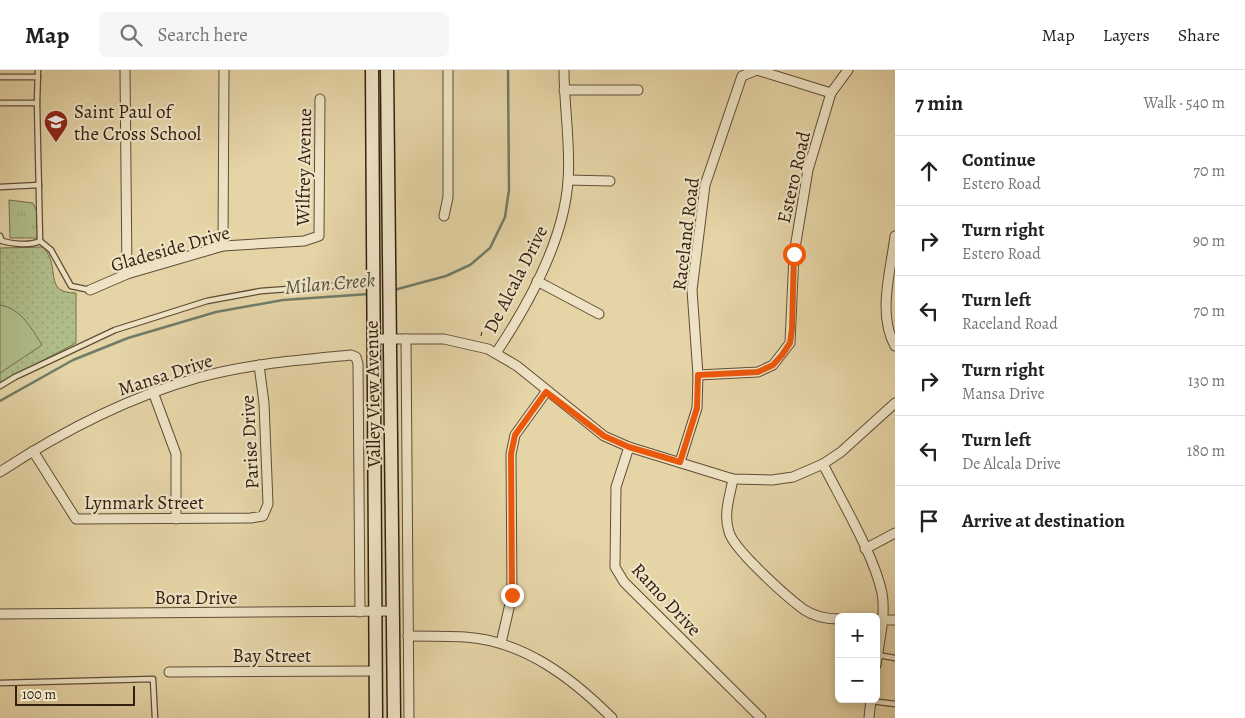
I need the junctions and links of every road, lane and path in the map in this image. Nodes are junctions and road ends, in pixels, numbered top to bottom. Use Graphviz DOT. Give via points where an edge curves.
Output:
graph roads {
  1 [pos="38,70"];
  2 [pos="125,70"];
  3 [pos="224,70"];
  4 [pos="372,70"];
  5 [pos="387,70"];
  6 [pos="448,70"];
  7 [pos="564,70"];
  8 [pos="848,70"];
  9 [pos="0,77"];
  10 [pos="38,77"];
  11 [pos="564,90"];
  12 [pos="638,90"];
  13 [pos="831,93"];
  14 [pos="320,99"];
  15 [pos="0,103"];
  16 [pos="37,103"];
  17 [pos="568,180"];
  18 [pos="610,181"];
  19 [pos="39,185"];
  20 [pos="0,187"];
  21 [pos="444,216"];
  22 [pos="0,236"];
  23 [pos="319,236"];
  24 [pos="895,236"];
  25 [pos="40,241"];
  26 [pos="224,246"];
  27 [pos="894,259"];
  28 [pos="127,274"];
  29 [pos="537,282"];
  30 [pos="90,290"];
  31 [pos="373,291"];
  32 [pos="599,314"];
  33 [pos="482,331"];
  34 [pos="481,336"];
  35 [pos="390,339"];
  36 [pos="406,339"];
  37 [pos="374,340"];
  38 [pos="895,346"];
  39 [pos="496,352"];
  40 [pos="356,357"];
  41 [pos="259,365"];
  42 [pos="698,375"];
  43 [pos="0,386"];
  44 [pos="153,392"];
  45 [pos="546,392"];
  46 [pos="895,403"];
  47 [pos="629,447"];
  48 [pos="33,451"];
  49 [pos="680,462"];
  50 [pos="823,464"];
  51 [pos="0,472"];
  52 [pos="733,479"];
  53 [pos="262,516"];
  54 [pos="176,519"];
  55 [pos="895,533"];
  56 [pos="865,549"];
  57 [pos="360,612"];
  58 [pos="376,612"];
  59 [pos="393,612"];
  60 [pos="880,613"];
  61 [pos="0,614"];
  62 [pos="835,619"];
  63 [pos="880,620"];
  64 [pos="895,620"];
  65 [pos="408,636"];
  66 [pos="501,643"];
  67 [pos="880,655"];
  68 [pos="895,658"];
  69 [pos="376,671"];
  70 [pos="169,672"];
  71 [pos="0,683"];
  72 [pos="880,702"];
  73 [pos="871,703"];
  74 [pos="895,704"];
  75 [pos="155,718"];
  76 [pos="376,718"];
  77 [pos="394,718"];
  78 [pos="409,718"];
  79 [pos="612,718"];
  80 [pos="761,718"];
  81 [pos="869,718"];
  1 -- 10 [label="lane"];
  2 -- 28 [label="street"];
  3 -- 26 [label="street"];
  4 -- 31 [label="main road, Valley View Avenue"];
  5 -- 35 [label="main road, Valley View Avenue"];
  6 -- 21 [label="street" via="448,197"];
  7 -- 11 [label="street, De Alcala Drive"];
  8 -- 13 [label="street, Estero Road"];
  9 -- 10 [label="lane"];
  10 -- 16 [label="lane"];
  11 -- 12 [label="street"];
  11 -- 17 [label="street, De Alcala Drive"];
  13 -- 42 [label="street, Estero Road" via="808,170 794,254 790,343 773,365 758,372"];
  13 -- 42 [label="street, Raceland Road" via="757,70 742,76 705,185 692,290"];
  14 -- 23 [label="street, Wilfrey Avenue"];
  15 -- 16 [label="lane"];
  16 -- 19 [label="lane"];
  17 -- 18 [label="street"];
  17 -- 29 [label="street, De Alcala Drive" via="562,220"];
  19 -- 20 [label="lane"];
  19 -- 25 [label="lane"];
  22 -- 25 [label="lane" via="2,241 10,244"];
  23 -- 26 [label="street, Gladeside Drive" via="304,241"];
  24 -- 27 [label="street"];
  25 -- 30 [label="lane" via="51,250 70,286"];
  26 -- 28 [label="street, Gladeside Drive"];
  27 -- 38 [label="street" via="886,309 887,325"];
  28 -- 30 [label="street, Gladeside Drive"];
  29 -- 32 [label="street"];
  29 -- 39 [label="street, De Alcala Drive"];
  31 -- 37 [label="main road, Valley View Avenue"];
  31 -- 43 [label="lane" via="270,290 207,301 115,330"];
  33 -- 34 [label="path"];
  35 -- 36 [label="street"];
  35 -- 37 [label="street"];
  35 -- 59 [label="main road, Valley View Avenue"];
  36 -- 39 [label="street" via="459,341"];
  36 -- 65 [label="street, Valley View Avenue"];
  37 -- 58 [label="main road, Valley View Avenue"];
  39 -- 45 [label="street"];
  40 -- 41 [label="street, Mansa Drive" via="351,354"];
  40 -- 57 [label="street, Valley View Avenue"];
  41 -- 44 [label="street, Mansa Drive" via="198,377"];
  41 -- 53 [label="street, Parise Drive" via="264,403 268,504"];
  42 -- 49 [label="street, Raceland Road" via="697,408"];
  44 -- 48 [label="street, Mansa Drive" via="96,415"];
  44 -- 54 [label="street" via="176,454"];
  45 -- 47 [label="street" via="604,436"];
  45 -- 66 [label="street" via="515,435 511,454 512,595"];
  46 -- 50 [label="street"];
  47 -- 49 [label="street"];
  47 -- 80 [label="street, Ramo Drive" via="616,487 615,568 624,582"];
  48 -- 51 [label="street, Mansa Drive"];
  48 -- 54 [label="street, Lynmark Street" via="76,520"];
  49 -- 52 [label="street"];
  50 -- 52 [label="street" via="793,477"];
  50 -- 56 [label="street"];
  52 -- 62 [label="street" via="726,513 729,532 742,552 804,610 826,619"];
  53 -- 54 [label="street, Lynmark Street"];
  55 -- 56 [label="street"];
  56 -- 60 [label="street" via="882,594"];
  57 -- 58 [label="street, Bora Drive"];
  57 -- 61 [label="street, Bora Drive"];
  58 -- 59 [label="street, Bora Drive"];
  58 -- 69 [label="main road, Valley View Avenue"];
  59 -- 77 [label="main road, Valley View Avenue"];
  63 -- 64 [label="street"];
  65 -- 66 [label="street" via="467,637"];
  65 -- 78 [label="street, Valley View Avenue"];
  66 -- 79 [label="street" via="557,670"];
  67 -- 68 [label="lane"];
  69 -- 70 [label="street, Bay Street"];
  69 -- 76 [label="main road, Valley View Avenue"];
  71 -- 75 [label="lane" via="152,678"];
  72 -- 74 [label="lane"];
  73 -- 81 [label="street"];
}
